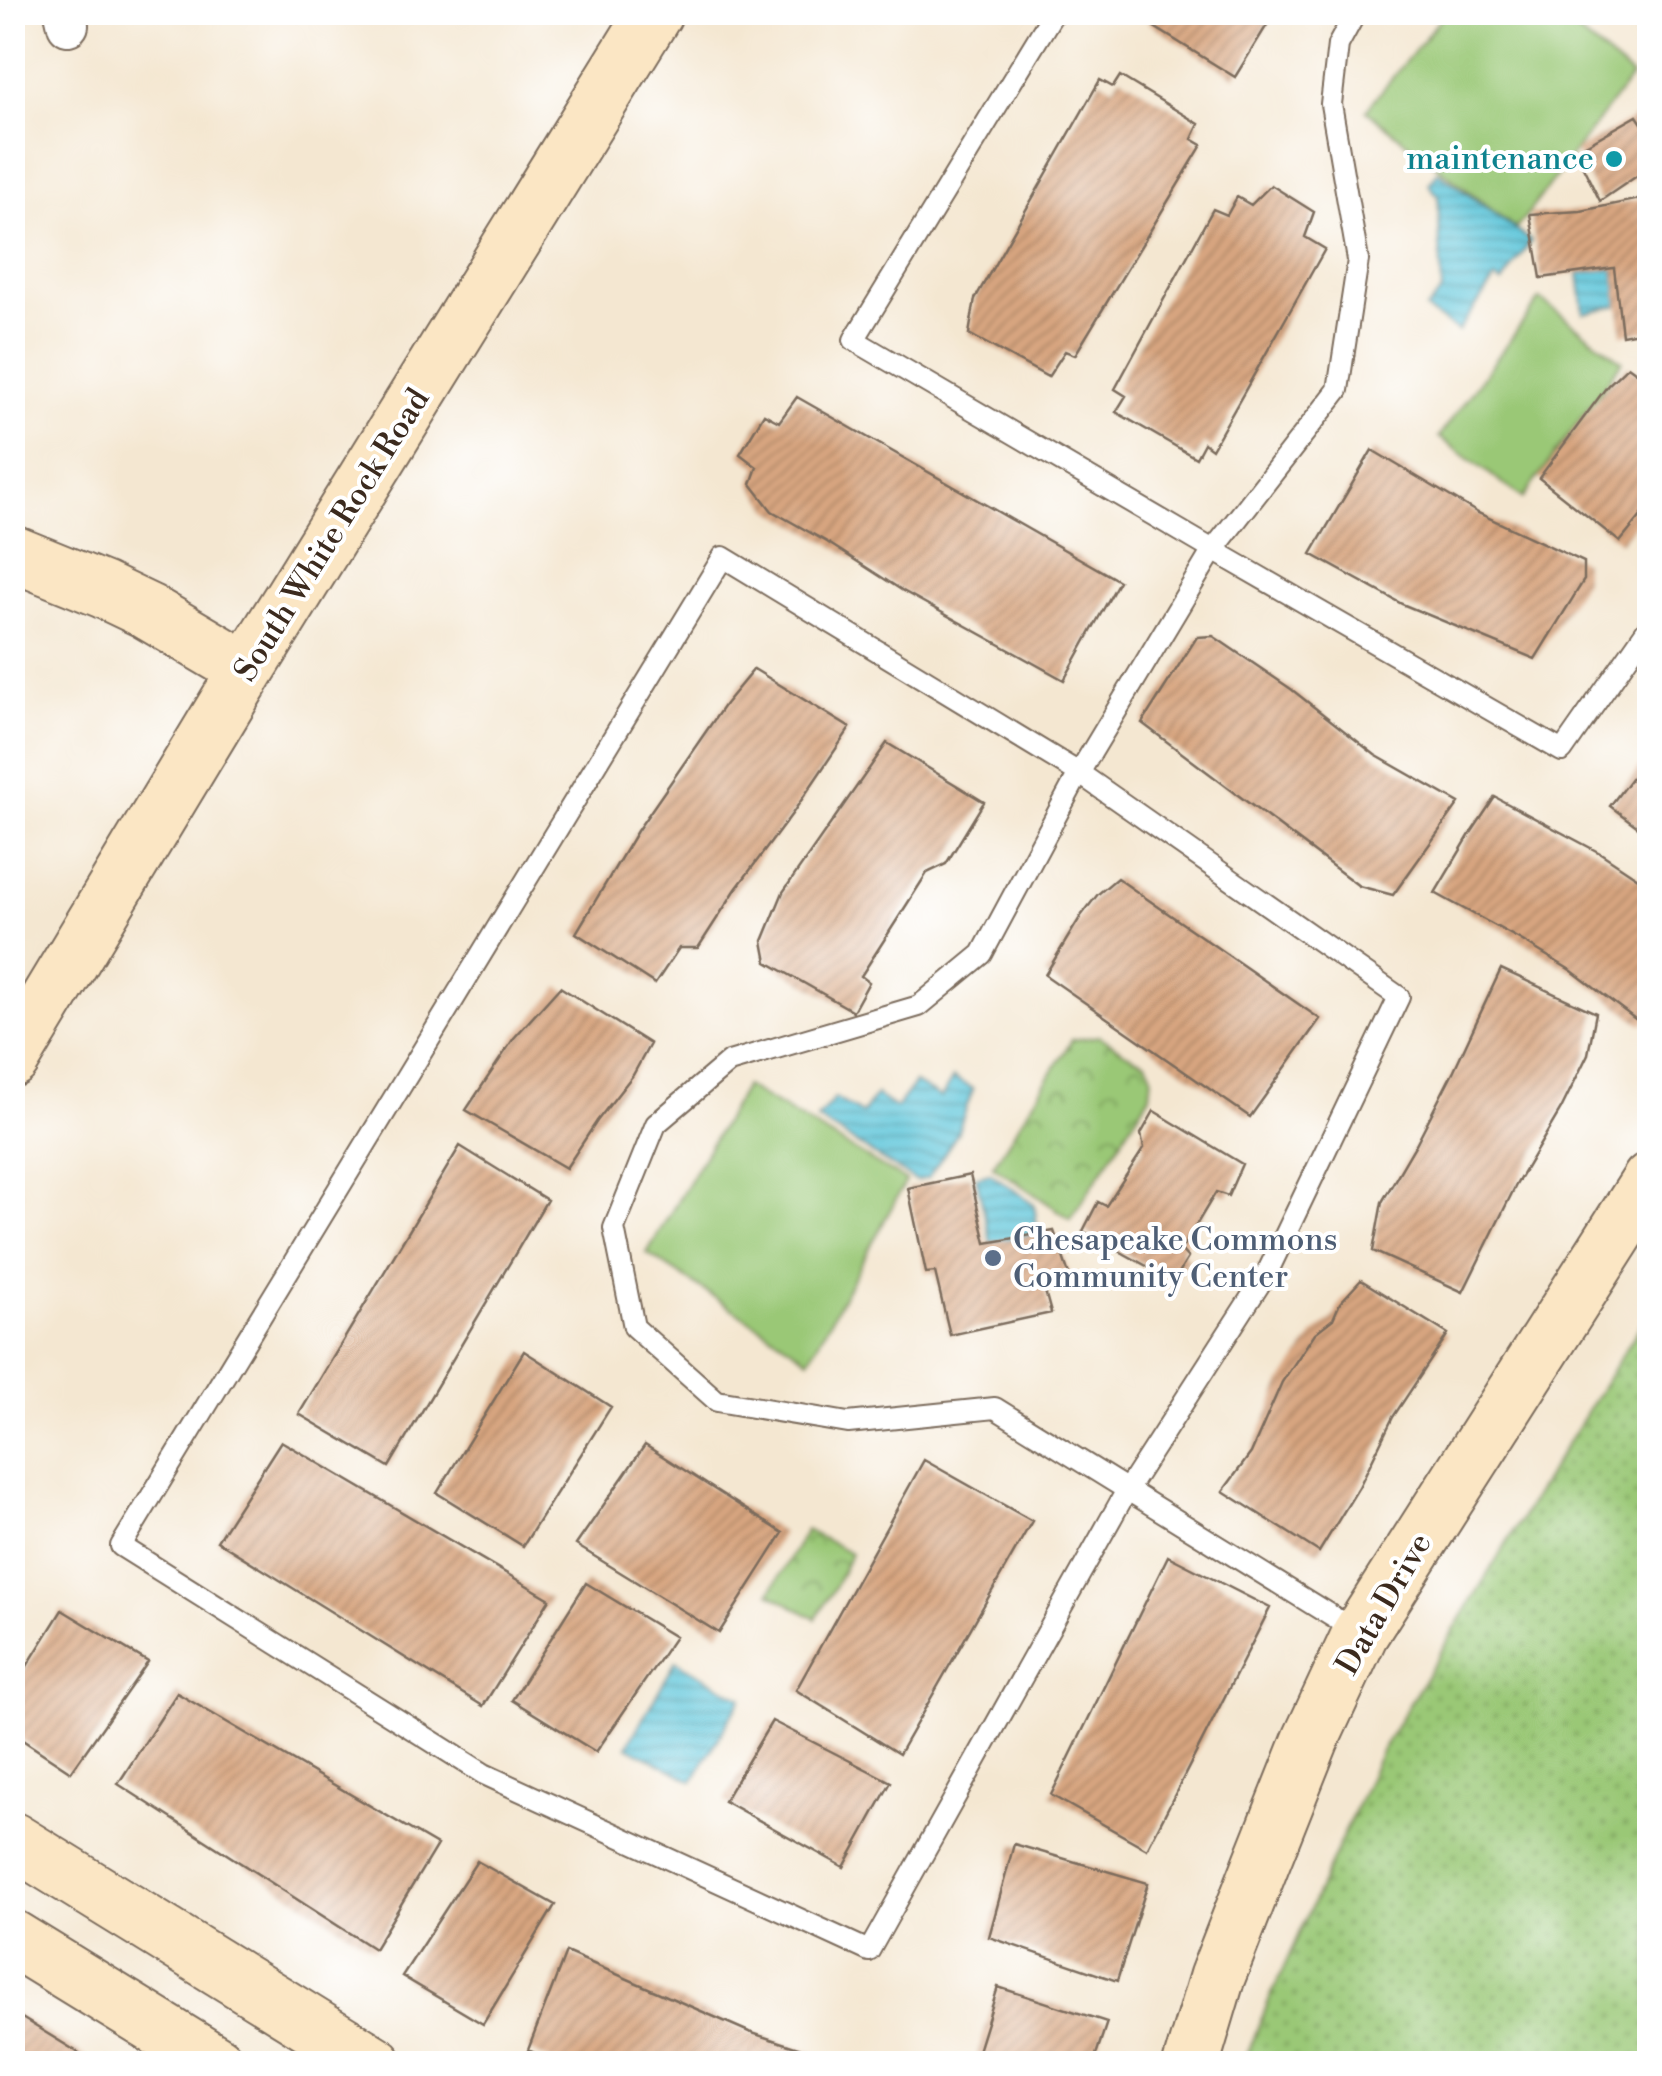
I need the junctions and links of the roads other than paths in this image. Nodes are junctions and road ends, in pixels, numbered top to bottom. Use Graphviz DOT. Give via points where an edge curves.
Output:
graph roads {
  1 [pos="654,12"];
  2 [pos="1054,12"];
  3 [pos="1356,12"];
  4 [pos="1212,550"];
  5 [pos="12,553"];
  6 [pos="1650,625"];
  7 [pos="248,670"];
  8 [pos="1078,773"];
  9 [pos="12,1059"];
  10 [pos="1650,1180"];
  11 [pos="1127,1490"];
  12 [pos="1360,1634"];
  13 [pos="12,1840"];
  14 [pos="12,1938"];
  15 [pos="217,2064"];
  16 [pos="375,2064"];
  17 [pos="1190,2064"];
  1 -- 7 [label="street, South White Rock Road"];
  2 -- 4 [label="lane" via="854,340"];
  3 -- 4 [label="lane" via="1338,45 1330,104 1358,260 1338,390"];
  4 -- 6 [label="lane" via="1562,750"];
  4 -- 8 [label="lane"];
  5 -- 7 [label="street" via="147,611"];
  7 -- 9 [label="street, South White Rock Road"];
  8 -- 11 [label="lane" via="1400,997 1268,1271"];
  8 -- 11 [label="lane" via="982,954 919,1006 729,1062 656,1124 614,1228 634,1327 717,1401 848,1423 995,1408"];
  8 -- 11 [label="lane" via="722,557 120,1546 484,1774 869,1951"];
  10 -- 12 [label="street, Data Drive"];
  11 -- 12 [label="lane"];
  12 -- 17 [label="street, Data Drive" via="1310,1739 1217,1976"];
  13 -- 16 [label="street"];
  14 -- 15 [label="street"];
}
